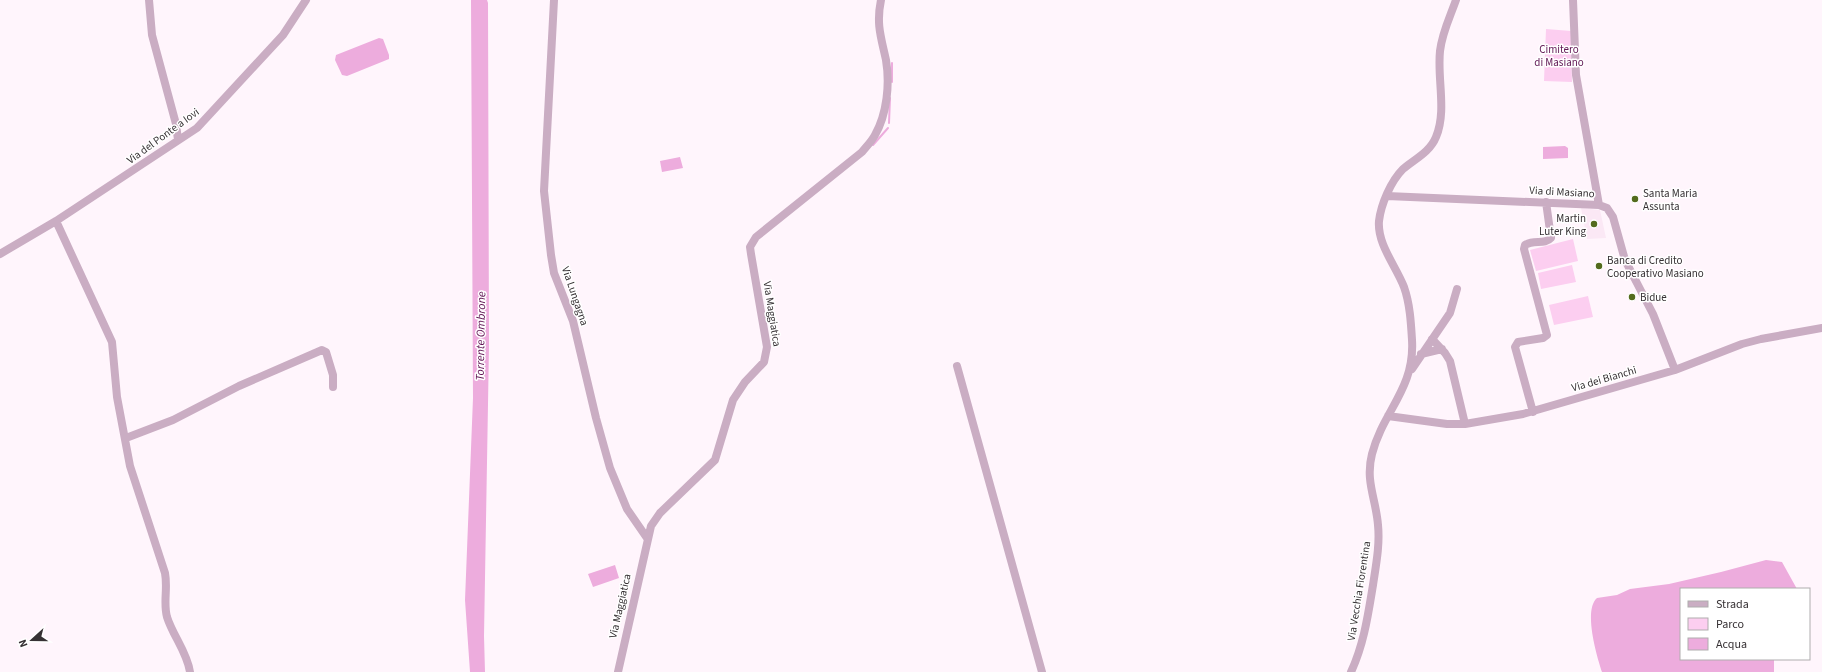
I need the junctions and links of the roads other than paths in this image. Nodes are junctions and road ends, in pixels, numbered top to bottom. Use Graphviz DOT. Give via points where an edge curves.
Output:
graph roads {
  1 [pos="149,0"];
  2 [pos="306,0"];
  3 [pos="554,0"];
  4 [pos="881,0"];
  5 [pos="1456,0"];
  6 [pos="1573,0"];
  7 [pos="178,140"];
  8 [pos="1387,196"];
  9 [pos="1546,202"];
  10 [pos="1599,205"];
  11 [pos="56,221"];
  12 [pos="0,254"];
  13 [pos="1457,289"];
  14 [pos="1822,328"];
  15 [pos="1432,339"];
  16 [pos="1442,350"];
  17 [pos="1422,354"];
  18 [pos="957,366"];
  19 [pos="1675,370"];
  20 [pos="1410,371"];
  21 [pos="333,387"];
  22 [pos="1533,412"];
  23 [pos="1388,416"];
  24 [pos="1465,424"];
  25 [pos="126,438"];
  26 [pos="647,538"];
  27 [pos="190,672"];
  28 [pos="618,672"];
  29 [pos="1042,672"];
  30 [pos="1351,672"];
  1 -- 7 [label="street" via="150,27"];
  2 -- 7 [label="street, Via del Ponte a Iovi" via="282,35 214,112 197,128"];
  3 -- 26 [label="street, Via Lungagna" via="544,191 554,273 573,321 610,468 627,509"];
  4 -- 26 [label="street, Via Maggiatica" via="878,23 886,65 886,95 885,108 877,131 862,152 751,243 766,359 733,400 715,460 660,513"];
  5 -- 8 [label="street, Via Vecchia Fiorentina" via="1440,48 1440,116 1437,134 1428,150 1401,172"];
  6 -- 10 [label="street" via="1576,75"];
  7 -- 11 [label="street, Via del Ponte a Iovi" via="155,158"];
  8 -- 9 [label="street, Via di Masiano"];
  8 -- 20 [label="street, Via Vecchia Fiorentina" via="1380,213 1380,231 1407,300 1412,342"];
  9 -- 10 [label="street, Via di Masiano"];
  9 -- 22 [label="street" via="1551,238 1546,241 1529,242 1524,249 1547,334 1544,338 1518,342 1515,347"];
  10 -- 19 [label="street, Via di Masiano" via="1607,208 1613,217 1625,260 1653,314"];
  11 -- 12 [label="street, Via del Ponte a Iovi"];
  11 -- 25 [label="street" via="112,342 117,397"];
  13 -- 15 [label="street" via="1452,309"];
  14 -- 19 [label="street, Via dei Bianchi" via="1761,339"];
  15 -- 16 [label="street"];
  15 -- 17 [label="street"];
  16 -- 17 [label="street"];
  16 -- 24 [label="street" via="1451,364"];
  17 -- 20 [label="street"];
  18 -- 29 [label="street"];
  19 -- 22 [label="street, Via dei Bianchi"];
  20 -- 23 [label="street, Via Vecchia Fiorentina" via="1406,384"];
  21 -- 25 [label="street" via="330,362 326,352 322,350 239,386 174,420"];
  22 -- 24 [label="street, Via dei Bianchi"];
  23 -- 24 [label="street, Via dei Bianchi"];
  23 -- 30 [label="street, Via Vecchia Fiorentina" via="1370,462 1369,480 1378,523 1378,551 1367,624"];
  25 -- 27 [label="street" via="134,480 167,583 165,609"];
  26 -- 28 [label="street, Via Maggiatica"];
}
